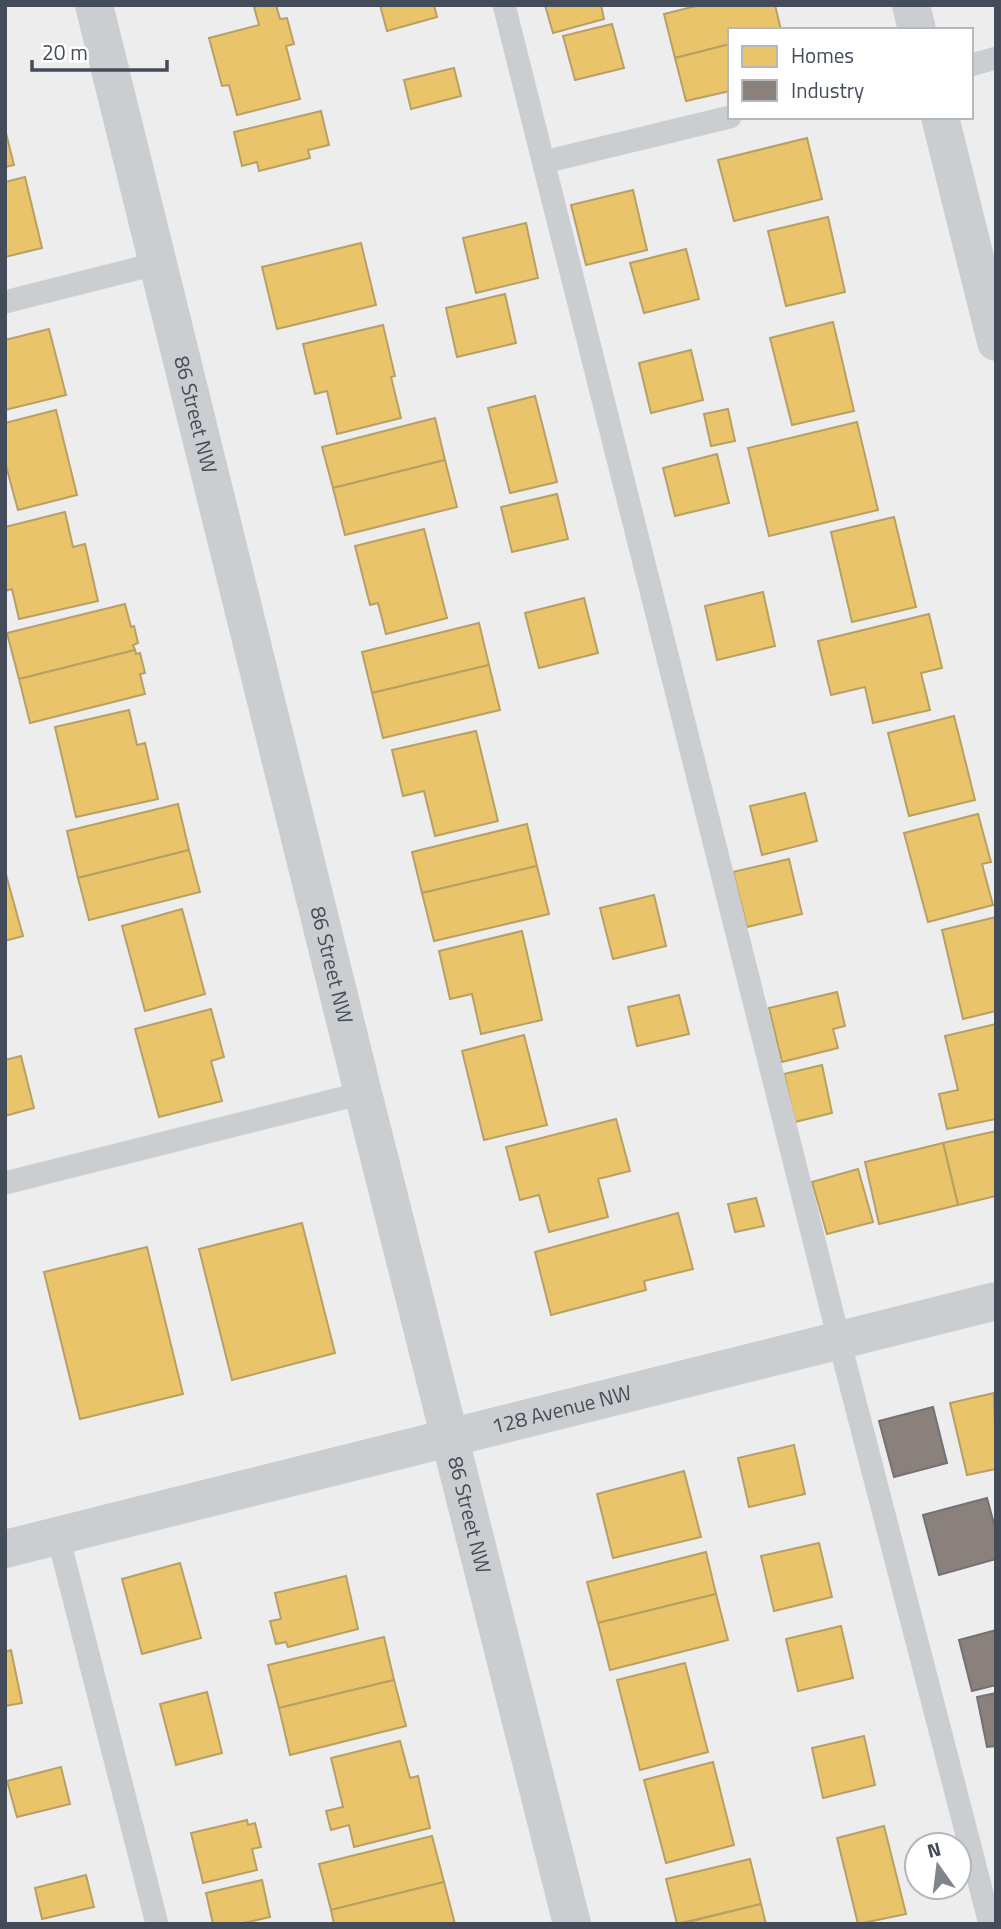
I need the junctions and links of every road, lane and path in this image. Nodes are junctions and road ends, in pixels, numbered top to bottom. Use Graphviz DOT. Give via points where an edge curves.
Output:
graph roads {
  1 [pos="94,5"];
  2 [pos="504,5"];
  3 [pos="911,5"];
  4 [pos="917,28"];
  5 [pos="996,58"];
  6 [pos="973,64"];
  7 [pos="728,117"];
  8 [pos="940,119"];
  9 [pos="544,162"];
  10 [pos="159,263"];
  11 [pos="5,302"];
  12 [pos="996,342"];
  13 [pos="363,1093"];
  14 [pos="5,1183"];
  15 [pos="996,1301"];
  16 [pos="839,1340"];
  17 [pos="449,1437"];
  18 [pos="58,1536"];
  19 [pos="5,1549"];
  20 [pos="158,1924"];
  21 [pos="572,1924"];
  22 [pos="989,1924"];
  1 -- 10 [label="street, 86 Street NW"];
  2 -- 9 [label="lane"];
  3 -- 4 [label="street"];
  5 -- 6 [label="lane"];
  7 -- 9 [label="lane"];
  8 -- 12 [label="street"];
  9 -- 16 [label="lane"];
  10 -- 11 [label="lane"];
  10 -- 13 [label="street, 86 Street NW"];
  13 -- 14 [label="lane"];
  13 -- 17 [label="street, 86 Street NW"];
  15 -- 16 [label="street, 128 Avenue NW"];
  16 -- 17 [label="street, 128 Avenue NW"];
  16 -- 22 [label="lane"];
  17 -- 18 [label="street, 128 Avenue NW"];
  17 -- 21 [label="street, 86 Street NW"];
  18 -- 19 [label="street, 128 Avenue NW"];
  18 -- 20 [label="lane"];
}
